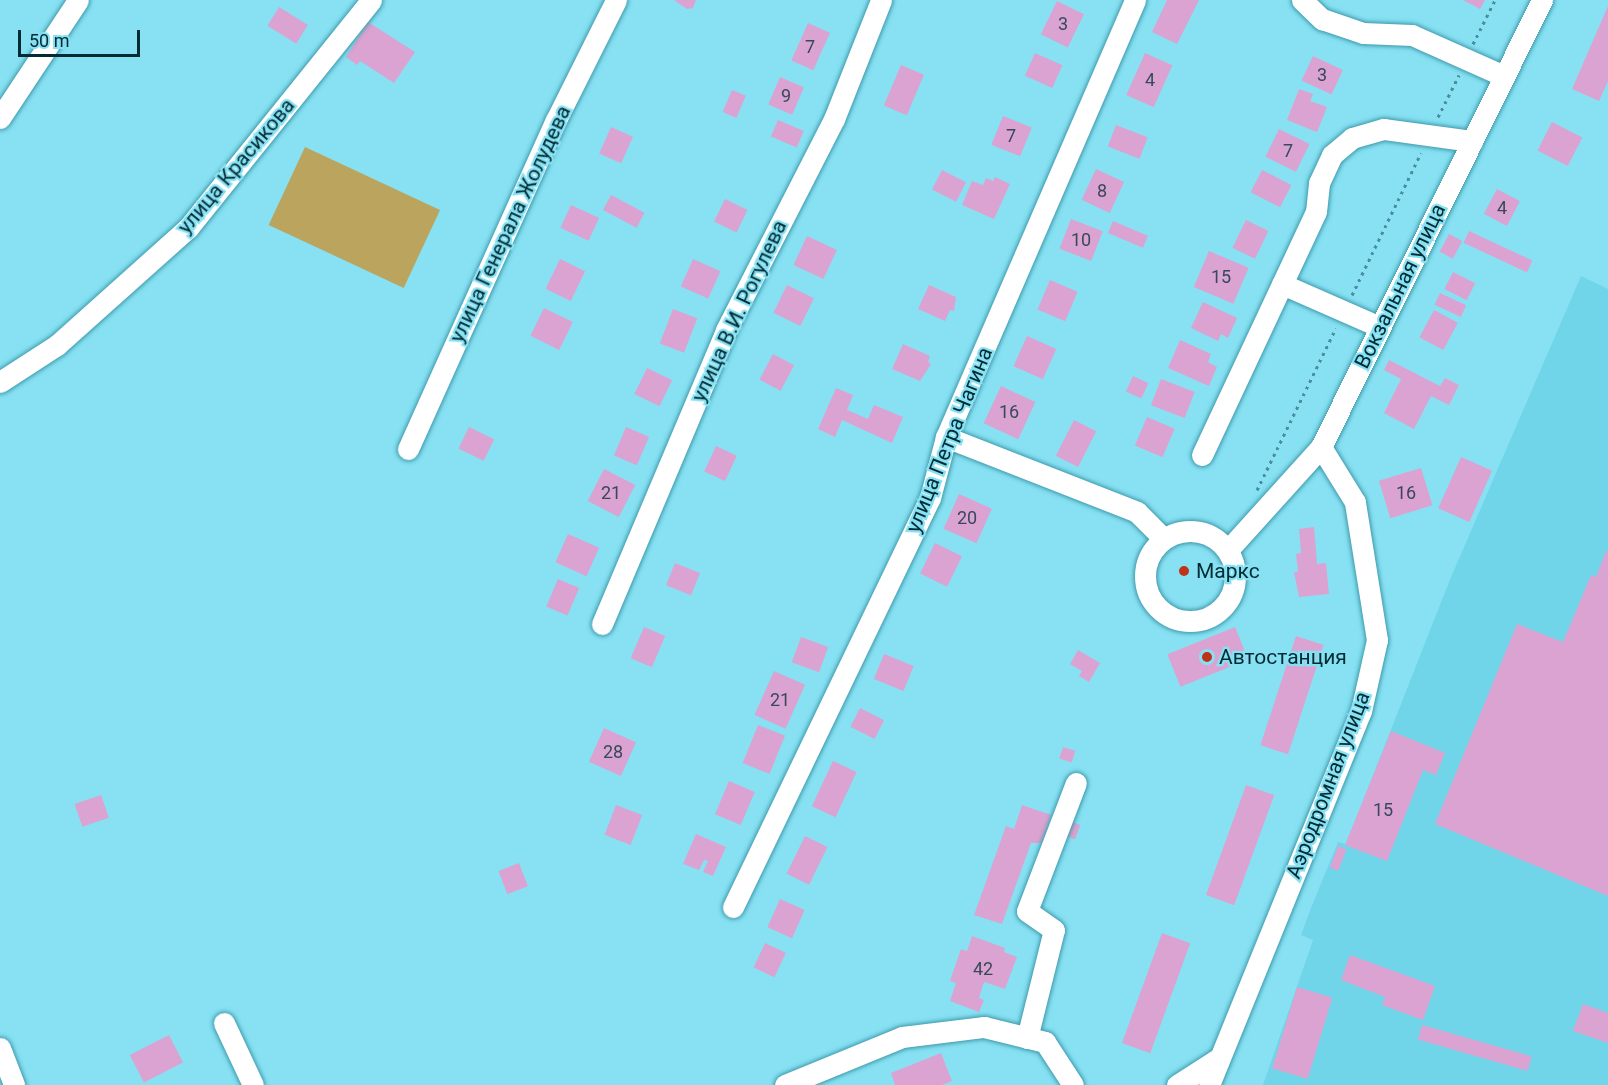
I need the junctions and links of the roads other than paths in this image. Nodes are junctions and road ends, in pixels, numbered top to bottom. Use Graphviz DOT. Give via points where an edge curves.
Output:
graph roads {
  1 [pos="78,0"];
  2 [pos="371,0"];
  3 [pos="616,0"];
  4 [pos="881,0"];
  5 [pos="1135,0"];
  6 [pos="1302,0"];
  7 [pos="1538,2"];
  8 [pos="1504,76"];
  9 [pos="0,118"];
  10 [pos="1472,141"];
  11 [pos="1282,284"];
  12 [pos="1380,327"];
  13 [pos="0,382"];
  14 [pos="946,437"];
  15 [pos="1321,447"];
  16 [pos="408,449"];
  17 [pos="1202,454"];
  18 [pos="1164,539"];
  19 [pos="1228,550"];
  20 [pos="602,624"];
  21 [pos="1076,783"];
  22 [pos="733,907"];
  23 [pos="224,1023"];
  24 [pos="1027,1038"];
  25 [pos="0,1048"];
  26 [pos="1219,1058"];
  27 [pos="14,1085"];
  28 [pos="254,1085"];
  29 [pos="785,1085"];
  30 [pos="1073,1085"];
  31 [pos="1177,1085"];
  32 [pos="1209,1085"];
  1 -- 9 [label="street"];
  2 -- 13 [label="street, улица Красикова" via="188,228 57,345"];
  3 -- 16 [label="street, улица Генерала Жолудева" via="556,120"];
  4 -- 20 [label="street, улица В.И. Рогулева" via="834,119 726,330"];
  5 -- 14 [label="street, улица Петра Чагина"];
  6 -- 8 [label="street" via="1322,19 1364,33 1412,35"];
  7 -- 8 [label="street, Вокзальная улица"];
  8 -- 10 [label="street, Вокзальная улица"];
  10 -- 11 [label="street" via="1383,129 1352,138 1332,155 1319,183 1316,212"];
  10 -- 12 [label="street, Вокзальная улица"];
  11 -- 12 [label="street"];
  11 -- 17 [label="street"];
  12 -- 15 [label="street, Вокзальная улица"];
  14 -- 18 [label="street" via="1137,512"];
  14 -- 22 [label="street, улица Петра Чагина" via="930,498"];
  15 -- 19 [label="street, Вокзальная улица"];
  15 -- 26 [label="street, Аэродромная улица" via="1355,502 1377,640 1361,711"];
  18 -- 19 [label="street" via="1180,532 1198,531 1215,537"];
  18 -- 19 [label="street" via="1151,552 1145,569 1146,587 1153,603 1166,615 1183,622 1201,621 1217,614 1229,601 1236,584 1235,566"];
  21 -- 24 [label="street" via="1027,911 1054,930"];
  23 -- 28 [label="street"];
  24 -- 29 [label="street" via="984,1027 902,1037"];
  24 -- 30 [label="street" via="1045,1042"];
  25 -- 27 [label="street"];
  26 -- 31 [label="street"];
  26 -- 32 [label="street, Аэродромная улица"];
}
